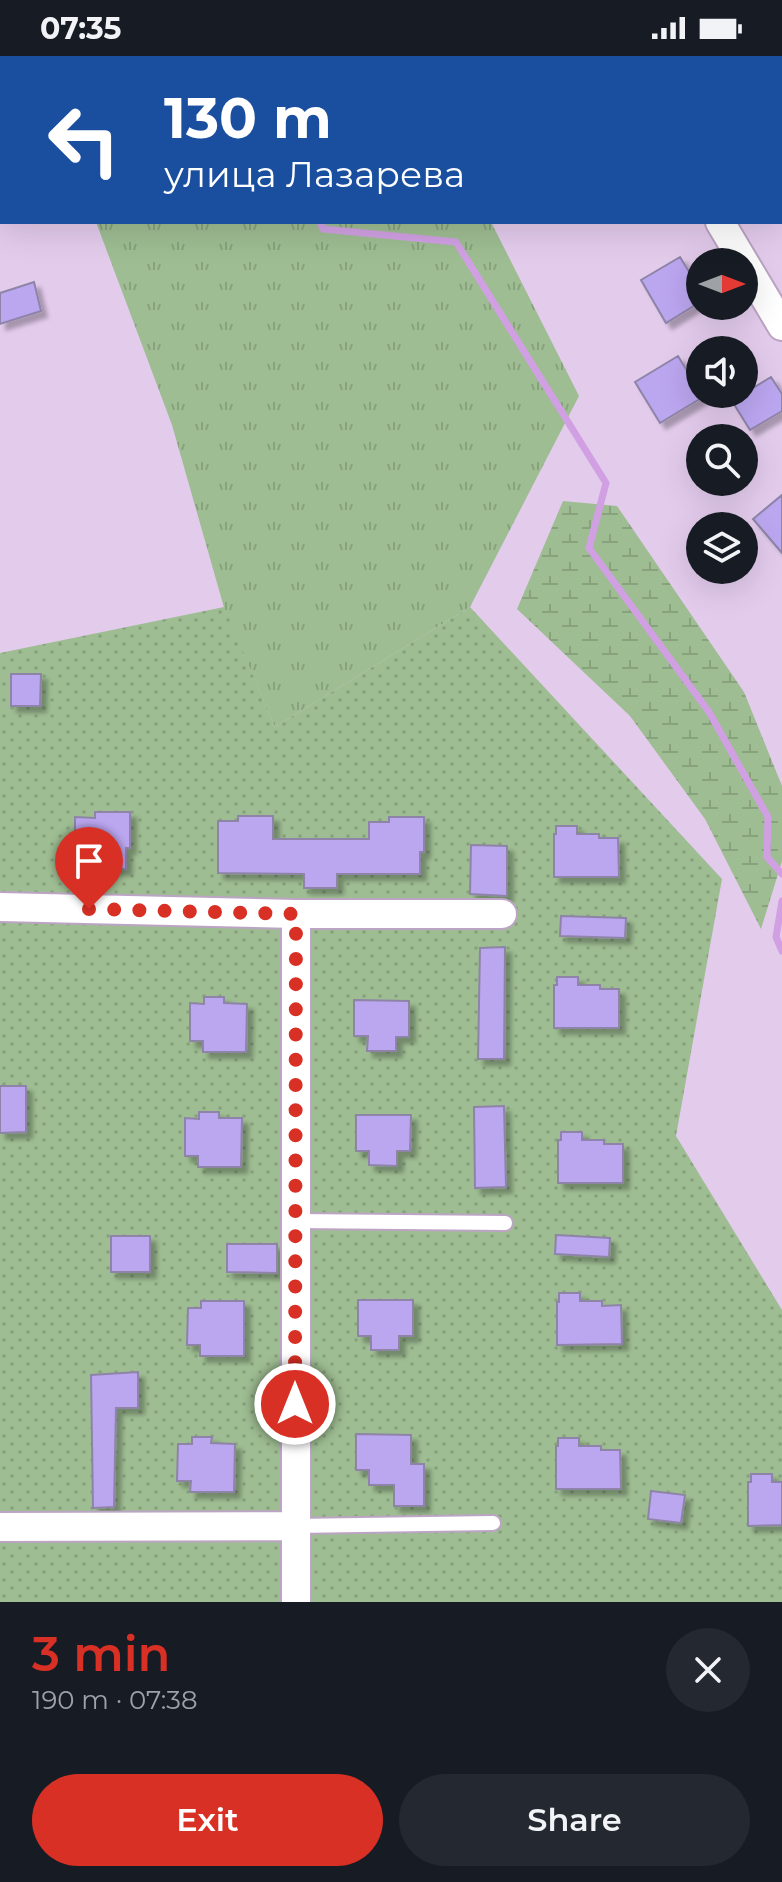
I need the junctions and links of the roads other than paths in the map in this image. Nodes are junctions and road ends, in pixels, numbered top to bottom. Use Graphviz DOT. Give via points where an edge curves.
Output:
graph roads {
  1 [pos="721,224"];
  2 [pos="782,326"];
  3 [pos="0,907"];
  4 [pos="296,914"];
  5 [pos="502,914"];
  6 [pos="297,1221"];
  7 [pos="505,1223"];
  8 [pos="493,1523"];
  9 [pos="294,1526"];
  10 [pos="0,1527"];
  11 [pos="296,1602"];
  1 -- 2 [label="street"];
  3 -- 4 [label="street"];
  4 -- 5 [label="street"];
  4 -- 6 [label="street"];
  6 -- 7 [label="lane"];
  6 -- 9 [label="street"];
  8 -- 9 [label="lane"];
  9 -- 10 [label="street"];
  9 -- 11 [label="street"];
}
